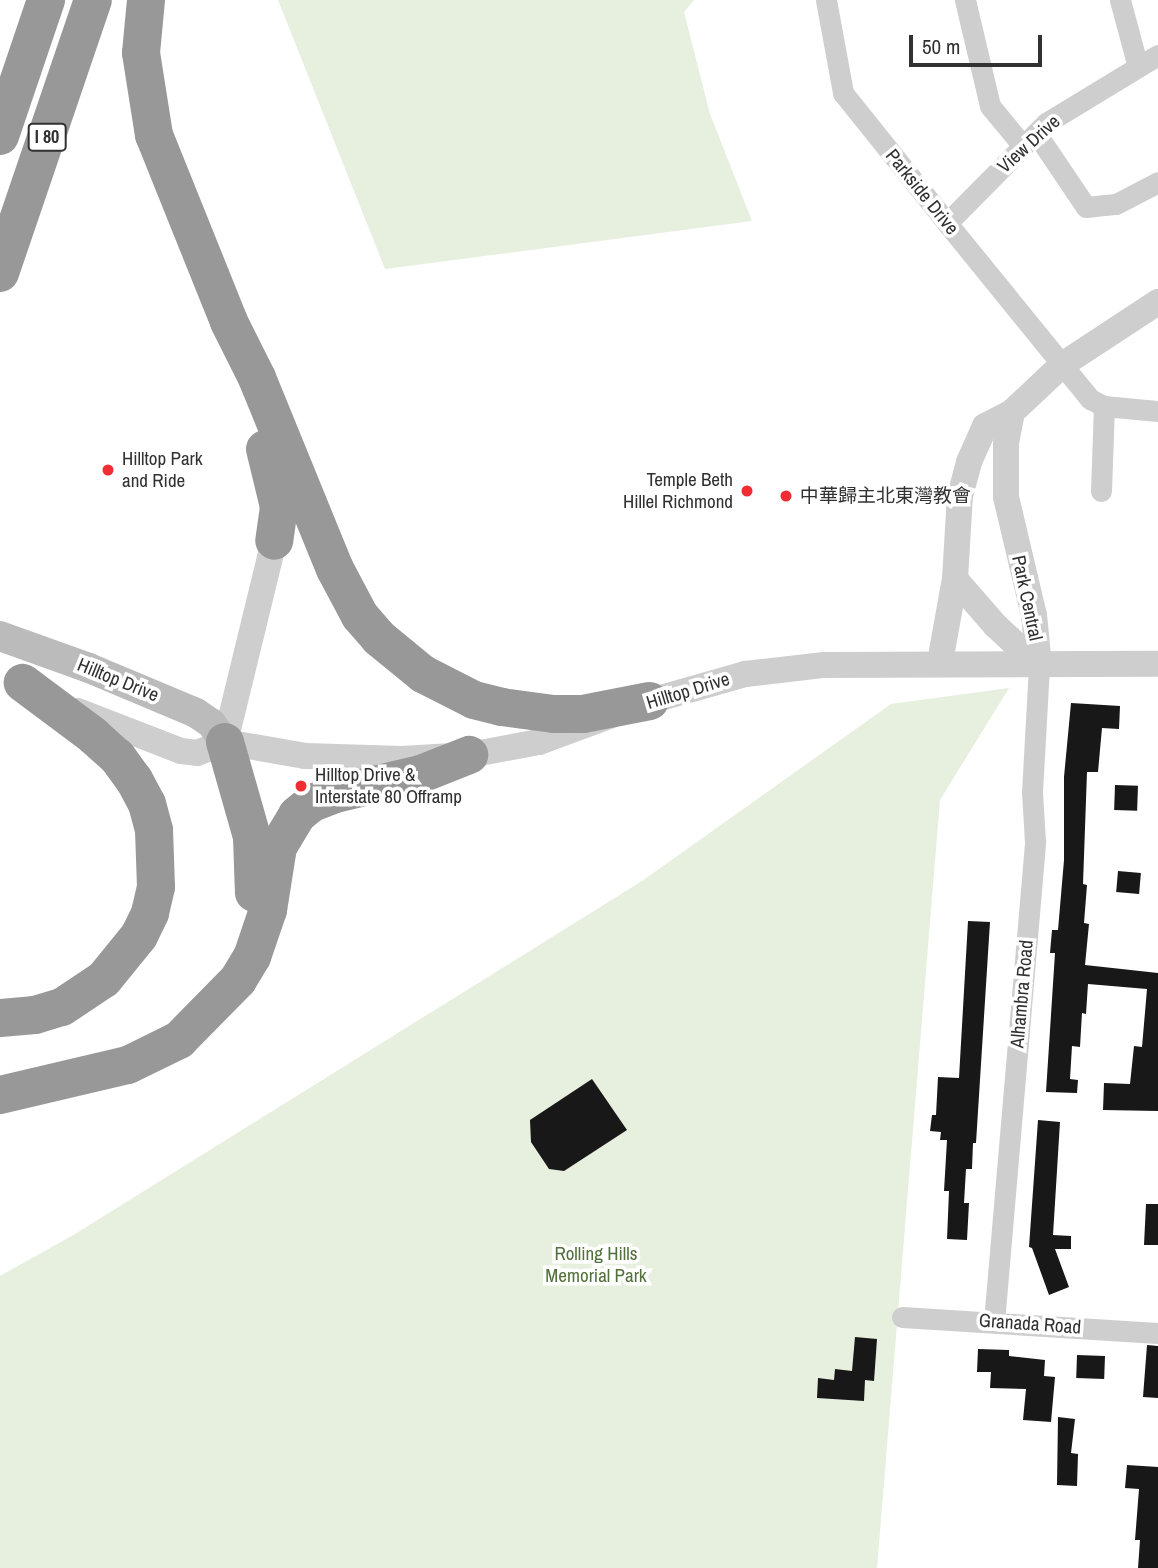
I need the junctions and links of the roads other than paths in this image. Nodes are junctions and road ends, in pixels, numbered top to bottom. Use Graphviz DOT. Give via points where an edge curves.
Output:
graph roads {
  1 [pos="46,0"];
  2 [pos="93,0"];
  3 [pos="146,0"];
  4 [pos="825,0"];
  5 [pos="965,0"];
  6 [pos="1120,0"];
  7 [pos="1158,55"];
  8 [pos="1139,67"];
  9 [pos="0,136"];
  10 [pos="1030,139"];
  11 [pos="1158,182"];
  12 [pos="947,223"];
  13 [pos="0,274"];
  14 [pos="1158,302"];
  15 [pos="229,322"];
  16 [pos="1062,365"];
  17 [pos="1104,406"];
  18 [pos="1158,411"];
  19 [pos="1012,412"];
  20 [pos="1101,491"];
  21 [pos="274,541"];
  22 [pos="955,579"];
  23 [pos="0,636"];
  24 [pos="940,662"];
  25 [pos="1158,663"];
  26 [pos="1039,666"];
  27 [pos="12,678"];
  28 [pos="650,701"];
  29 [pos="225,742"];
  30 [pos="468,755"];
  31 [pos="211,1007"];
  32 [pos="0,1018"];
  33 [pos="0,1095"];
  34 [pos="902,1317"];
  35 [pos="994,1322"];
  36 [pos="1158,1333"];
  1 -- 9 [label="highway, I 80"];
  2 -- 13 [label="highway, I 80"];
  3 -- 15 [label="highway" via="141,53 154,135"];
  4 -- 12 [label="street, Parkside Drive" via="843,93"];
  5 -- 10 [label="street" via="990,106"];
  6 -- 8 [label="street"];
  7 -- 8 [label="street, View Drive"];
  8 -- 10 [label="street, View Drive" via="1046,123"];
  10 -- 11 [label="street" via="1086,208 1116,204"];
  10 -- 12 [label="street, View Drive"];
  12 -- 16 [label="street, Parkside Drive"];
  14 -- 16 [label="street"];
  15 -- 21 [label="highway" via="242,383 276,489 279,507"];
  15 -- 28 [label="highway" via="347,595 399,657 447,689 502,707 583,714"];
  16 -- 17 [label="street, Parkside Drive" via="1090,399"];
  16 -- 19 [label="street"];
  17 -- 18 [label="street"];
  17 -- 20 [label="street"];
  19 -- 22 [label="street" via="985,426 968,462 960,496"];
  19 -- 26 [label="street, Park Central" via="1006,443 1006,497 1034,615"];
  21 -- 29 [label="street"];
  22 -- 24 [label="street"];
  22 -- 26 [label="street, Park Central"];
  23 -- 29 [label="main road, Hilltop Drive" via="196,713 211,723"];
  24 -- 26 [label="street, Hilltop Drive"];
  24 -- 28 [label="street, Hilltop Drive" via="824,665 745,674"];
  25 -- 26 [label="street, Hilltop Drive"];
  26 -- 35 [label="street, Alhambra Road" via="1032,792 1035,842"];
  27 -- 29 [label="street, Hilltop Drive" via="127,732 181,751 197,753"];
  27 -- 32 [label="highway" via="94,736 134,780 154,830 156,887 139,936 104,979 62,1007"];
  28 -- 30 [label="street, Hilltop Drive" via="539,742"];
  29 -- 30 [label="street, Hilltop Drive" via="337,759"];
  29 -- 31 [label="highway" via="247,813 255,886 243,953"];
  30 -- 31 [label="highway" via="421,774 335,794 297,815 278,847 268,911 252,957 238,980"];
  31 -- 33 [label="highway" via="179,1040 157,1053 99,1074"];
  34 -- 35 [label="street, Granada Road"];
  35 -- 36 [label="street, Granada Road"];
}
